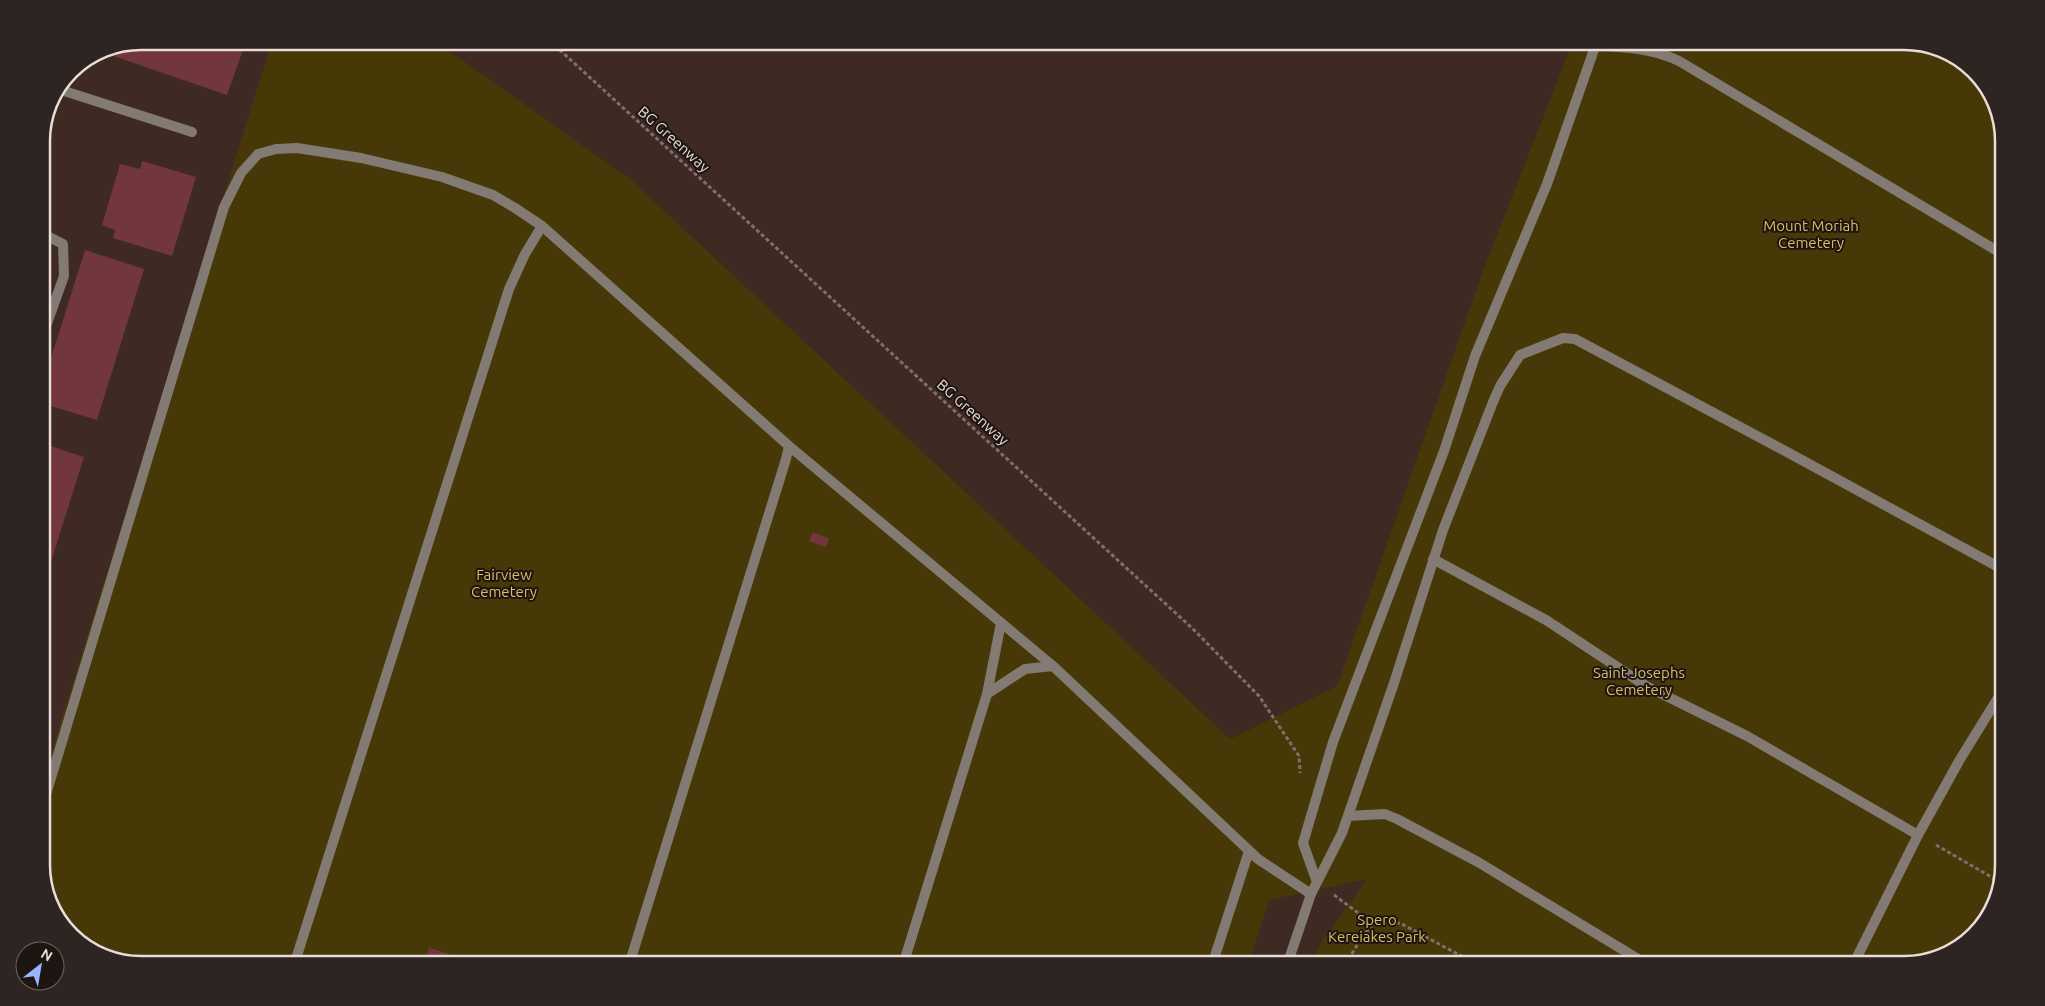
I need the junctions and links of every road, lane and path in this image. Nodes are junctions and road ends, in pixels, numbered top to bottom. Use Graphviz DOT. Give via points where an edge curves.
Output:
graph roads {
  1 [pos="560,50"];
  2 [pos="1594,50"];
  3 [pos="1648,50"];
  4 [pos="64,91"];
  5 [pos="192,132"];
  6 [pos="542,226"];
  7 [pos="50,237"];
  8 [pos="1995,250"];
  9 [pos="50,317"];
  10 [pos="789,446"];
  11 [pos="1433,559"];
  12 [pos="1995,565"];
  13 [pos="1001,623"];
  14 [pos="1053,666"];
  15 [pos="987,694"];
  16 [pos="1995,703"];
  17 [pos="1300,775"];
  18 [pos="50,784"];
  19 [pos="1348,816"];
  20 [pos="1918,834"];
  21 [pos="1249,851"];
  22 [pos="1994,878"];
  23 [pos="1317,882"];
  24 [pos="1311,894"];
  25 [pos="1373,924"];
  26 [pos="297,956"];
  27 [pos="632,956"];
  28 [pos="906,956"];
  29 [pos="1215,956"];
  30 [pos="1290,956"];
  31 [pos="1350,956"];
  32 [pos="1461,956"];
  33 [pos="1633,956"];
  34 [pos="1857,956"];
  1 -- 17 [label="path, BG Greenway" via="1192,628 1259,696 1299,756"];
  2 -- 23 [label="street" via="1547,184 1475,356 1444,451 1333,742 1303,843"];
  3 -- 8 [label="street" via="1679,61"];
  4 -- 5 [label="street"];
  6 -- 10 [label="street"];
  6 -- 18 [label="street" via="493,195 442,177 388,164 297,148 262,152 251,160 224,207"];
  6 -- 26 [label="street" via="510,289"];
  7 -- 9 [label="street" via="63,244 64,276"];
  10 -- 13 [label="street"];
  10 -- 27 [label="street"];
  11 -- 12 [label="street" via="1500,386 1520,355 1563,338 1579,341"];
  11 -- 19 [label="street"];
  11 -- 20 [label="street" via="1546,620 1646,686 1747,736"];
  13 -- 14 [label="street"];
  13 -- 15 [label="street"];
  14 -- 15 [label="street" via="1025,669"];
  14 -- 21 [label="street"];
  15 -- 28 [label="street"];
  16 -- 20 [label="street"];
  19 -- 23 [label="street"];
  19 -- 33 [label="street" via="1385,814 1397,819 1478,862"];
  20 -- 22 [label="path"];
  20 -- 34 [label="street"];
  21 -- 24 [label="street"];
  21 -- 29 [label="street"];
  23 -- 24 [label="street"];
  23 -- 25 [label="path"];
  24 -- 30 [label="street"];
  25 -- 31 [label="path"];
  25 -- 32 [label="path" via="1400,923"];
}
